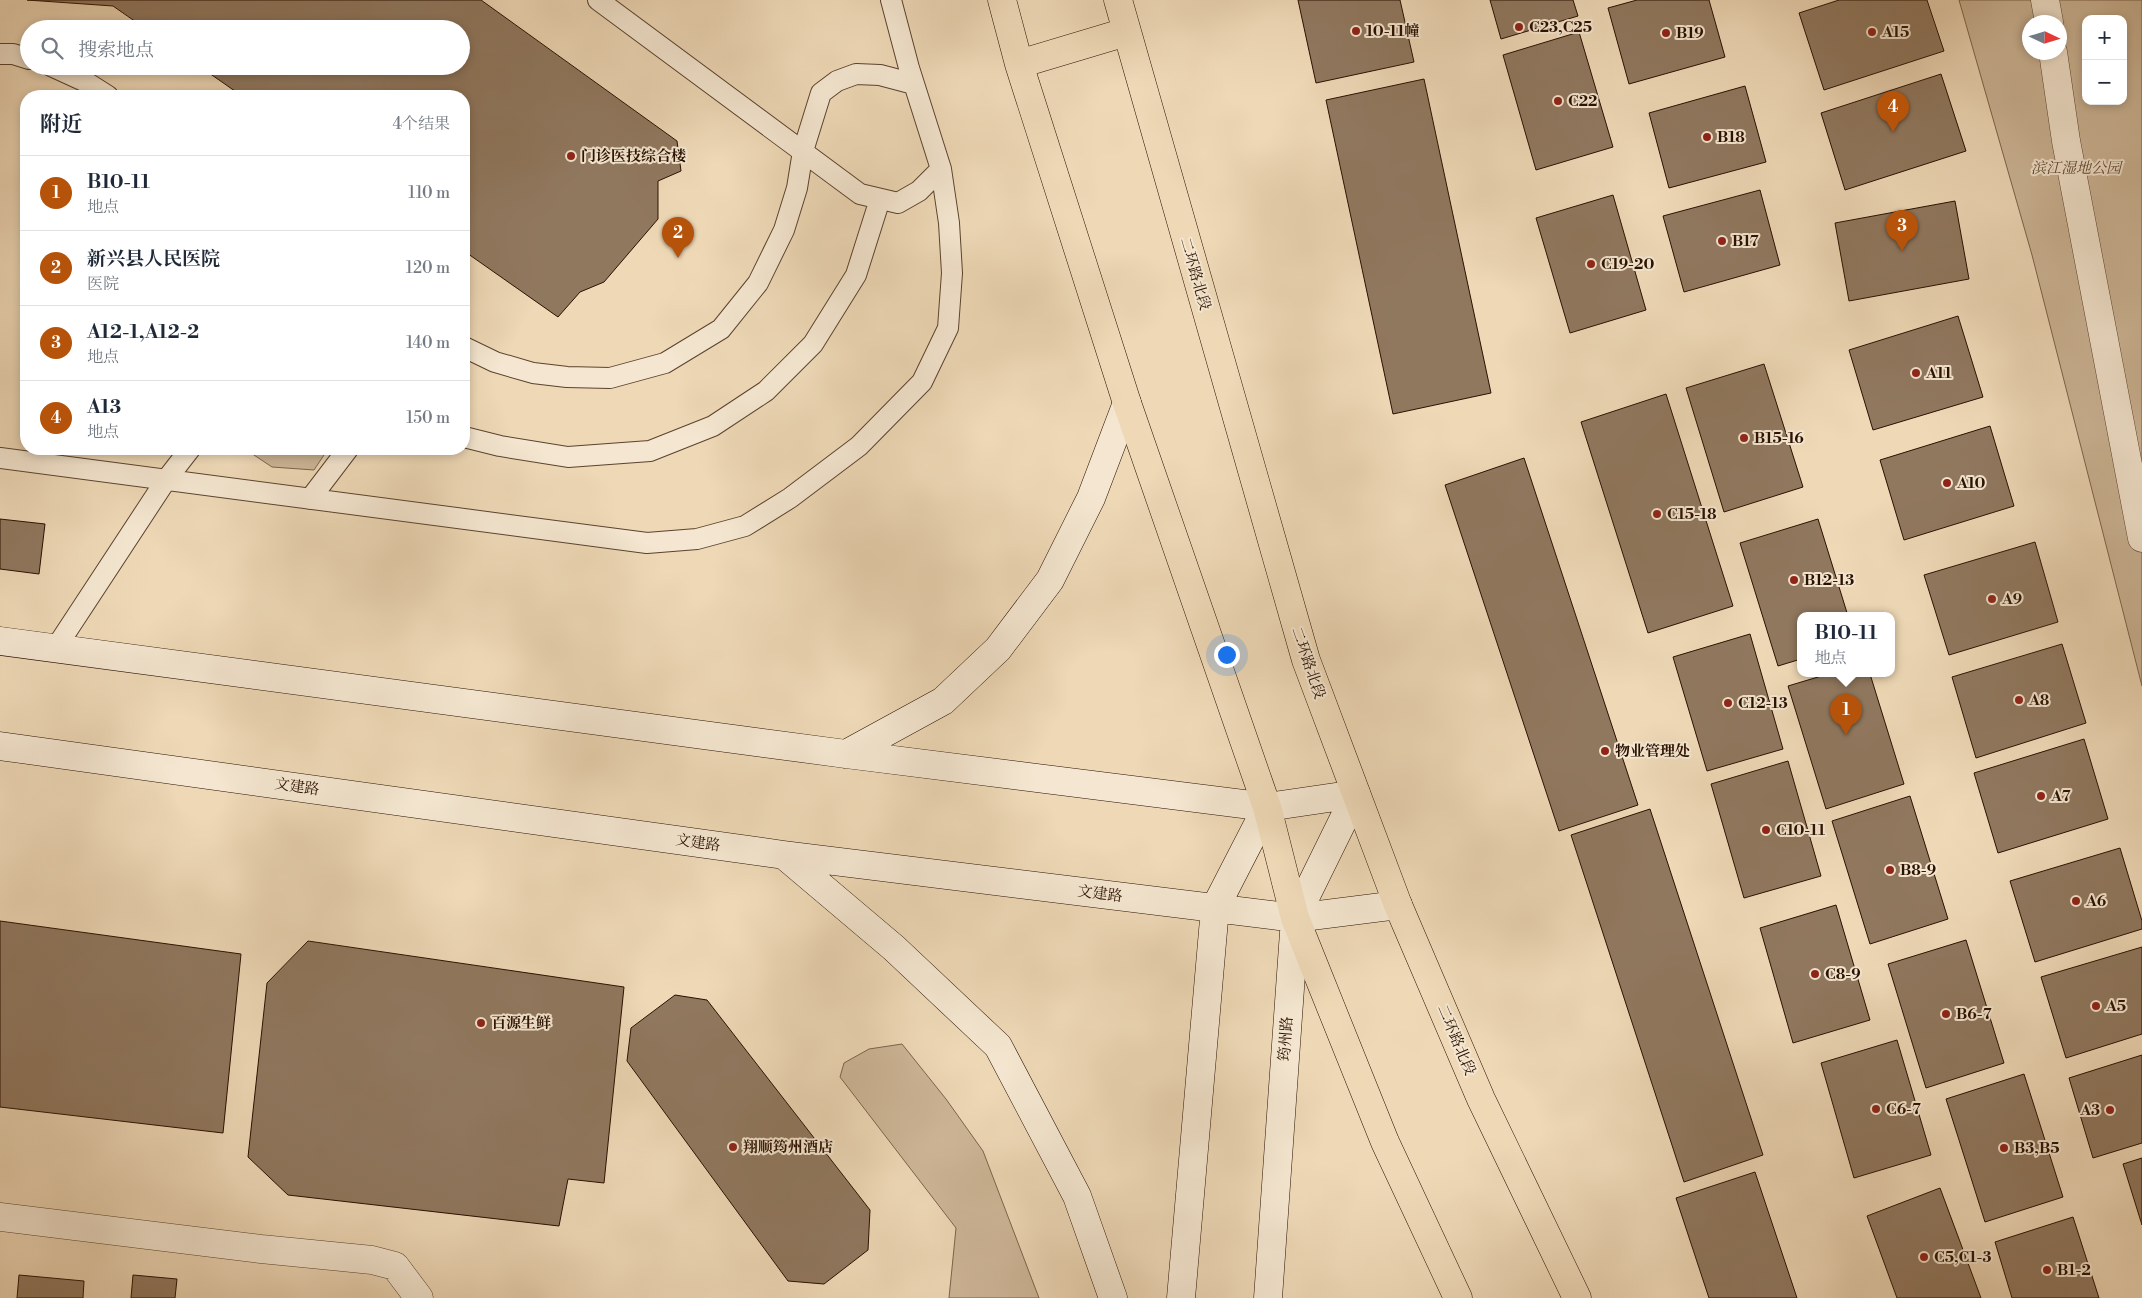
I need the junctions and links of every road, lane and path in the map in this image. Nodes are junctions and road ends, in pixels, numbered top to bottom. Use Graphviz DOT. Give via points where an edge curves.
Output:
graph roads {
  1 [pos="598,0"];
  2 [pos="891,0"];
  3 [pos="1002,0"];
  4 [pos="1118,0"];
  5 [pos="2045,0"];
  6 [pos="2048,15"];
  7 [pos="1126,32"];
  8 [pos="0,54"];
  9 [pos="20,56"];
  10 [pos="2054,60"];
  11 [pos="1019,64"];
  12 [pos="71,75"];
  13 [pos="914,84"];
  14 [pos="99,90"];
  15 [pos="803,152"];
  16 [pos="941,169"];
  17 [pos="880,199"];
  18 [pos="470,350"];
  19 [pos="1127,403"];
  20 [pos="470,438"];
  21 [pos="185,455"];
  22 [pos="343,455"];
  23 [pos="0,458"];
  24 [pos="166,480"];
  25 [pos="310,499"];
  26 [pos="2142,538"];
  27 [pos="0,641"];
  28 [pos="55,649"];
  29 [pos="0,746"];
  30 [pos="846,754"];
  31 [pos="1356,794"];
  32 [pos="1267,807"];
  33 [pos="784,855"];
  34 [pos="1398,905"];
  35 [pos="1215,908"];
  36 [pos="1295,918"];
  37 [pos="0,1217"];
  38 [pos="419,1298"];
  39 [pos="1113,1298"];
  40 [pos="1181,1298"];
  41 [pos="1268,1298"];
  42 [pos="1458,1298"];
  43 [pos="1576,1298"];
  1 -- 15 [label="lane"];
  2 -- 13 [label="lane"];
  3 -- 11 [label="main road"];
  4 -- 7 [label="main road, 二环路北段"];
  5 -- 6 [label="main road"];
  7 -- 11 [label="main road"];
  7 -- 31 [label="main road, 二环路北段" via="1306,660"];
  8 -- 9 [label="lane"];
  10 -- 26 [label="main road" via="2066,141"];
  11 -- 19 [label="main road"];
  12 -- 14 [label="lane"];
  13 -- 15 [label="lane" via="880,75 856,74 837,82 821,93"];
  13 -- 16 [label="lane"];
  15 -- 17 [label="lane" via="860,194"];
  15 -- 18 [label="lane" via="797,188 784,230 758,284 721,330 665,363 610,378 533,373 495,362"];
  16 -- 17 [label="lane" via="918,191 898,203"];
  16 -- 25 [label="lane" via="952,273 948,328 922,382 859,446 790,498 744,526 697,539 647,543"];
  17 -- 20 [label="lane" via="856,275 813,344 766,391 713,426 650,451 568,457"];
  19 -- 30 [label="main road" via="1091,498 1050,580 998,649 943,700"];
  19 -- 32 [label="main road"];
  21 -- 24 [label="lane"];
  22 -- 25 [label="lane"];
  23 -- 24 [label="lane"];
  24 -- 25 [label="lane"];
  24 -- 28 [label="lane"];
  27 -- 28 [label="main road"];
  28 -- 30 [label="main road"];
  29 -- 33 [label="main road, 文建路"];
  30 -- 32 [label="main road"];
  31 -- 32 [label="main road"];
  31 -- 34 [label="main road, 二环路北段"];
  31 -- 36 [label="main road, 筠州路"];
  32 -- 35 [label="main road"];
  32 -- 36 [label="main road"];
  33 -- 35 [label="main road, 文建路"];
  33 -- 39 [label="main road" via="894,948 998,1046 1077,1196"];
  34 -- 36 [label="main road, 文建路"];
  34 -- 43 [label="main road, 二环路北段" via="1481,1099"];
  35 -- 36 [label="main road, 文建路"];
  35 -- 40 [label="main road"];
  36 -- 41 [label="main road, 筠州路"];
  36 -- 42 [label="main road" via="1384,1142"];
  37 -- 38 [label="main road" via="372,1260 395,1266"];
}
